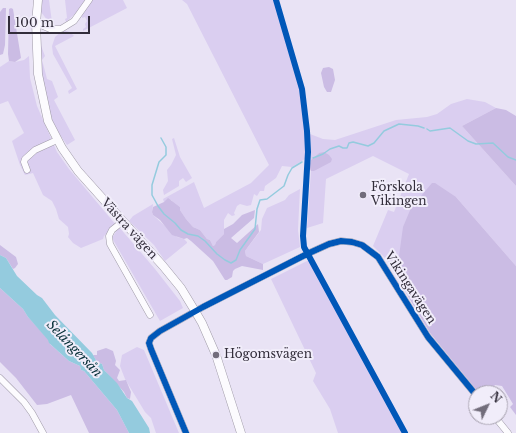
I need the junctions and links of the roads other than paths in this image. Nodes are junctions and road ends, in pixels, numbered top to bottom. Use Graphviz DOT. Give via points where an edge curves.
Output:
graph roads {
  1 [pos="38,0"];
  2 [pos="89,0"];
  3 [pos="36,22"];
  4 [pos="57,140"];
  5 [pos="27,170"];
  6 [pos="122,222"];
  7 [pos="195,311"];
  8 [pos="150,315"];
  9 [pos="0,378"];
  10 [pos="468,385"];
  11 [pos="502,425"];
  12 [pos="42,433"];
  13 [pos="186,433"];
  14 [pos="241,433"];
  15 [pos="508,433"];
  1 -- 3 [label="street, Västra vägen"];
  2 -- 3 [label="street" via="74,21 61,29 50,29"];
  3 -- 4 [label="street, Västra vägen" via="38,74 48,121"];
  4 -- 5 [label="street" via="35,150 25,159"];
  4 -- 6 [label="street, Västra vägen" via="78,171"];
  6 -- 7 [label="street, Västra vägen" via="181,288"];
  6 -- 8 [label="street" via="112,230 109,236 110,244"];
  7 -- 10 [label="street, Vikingavägen" via="329,244 352,242 362,245 378,257 428,337"];
  7 -- 13 [label="street" via="154,335 149,343"];
  7 -- 14 [label="street, Västra vägen" via="216,355"];
  9 -- 12 [label="street" via="24,402"];
  11 -- 15 [label="street"];
}
